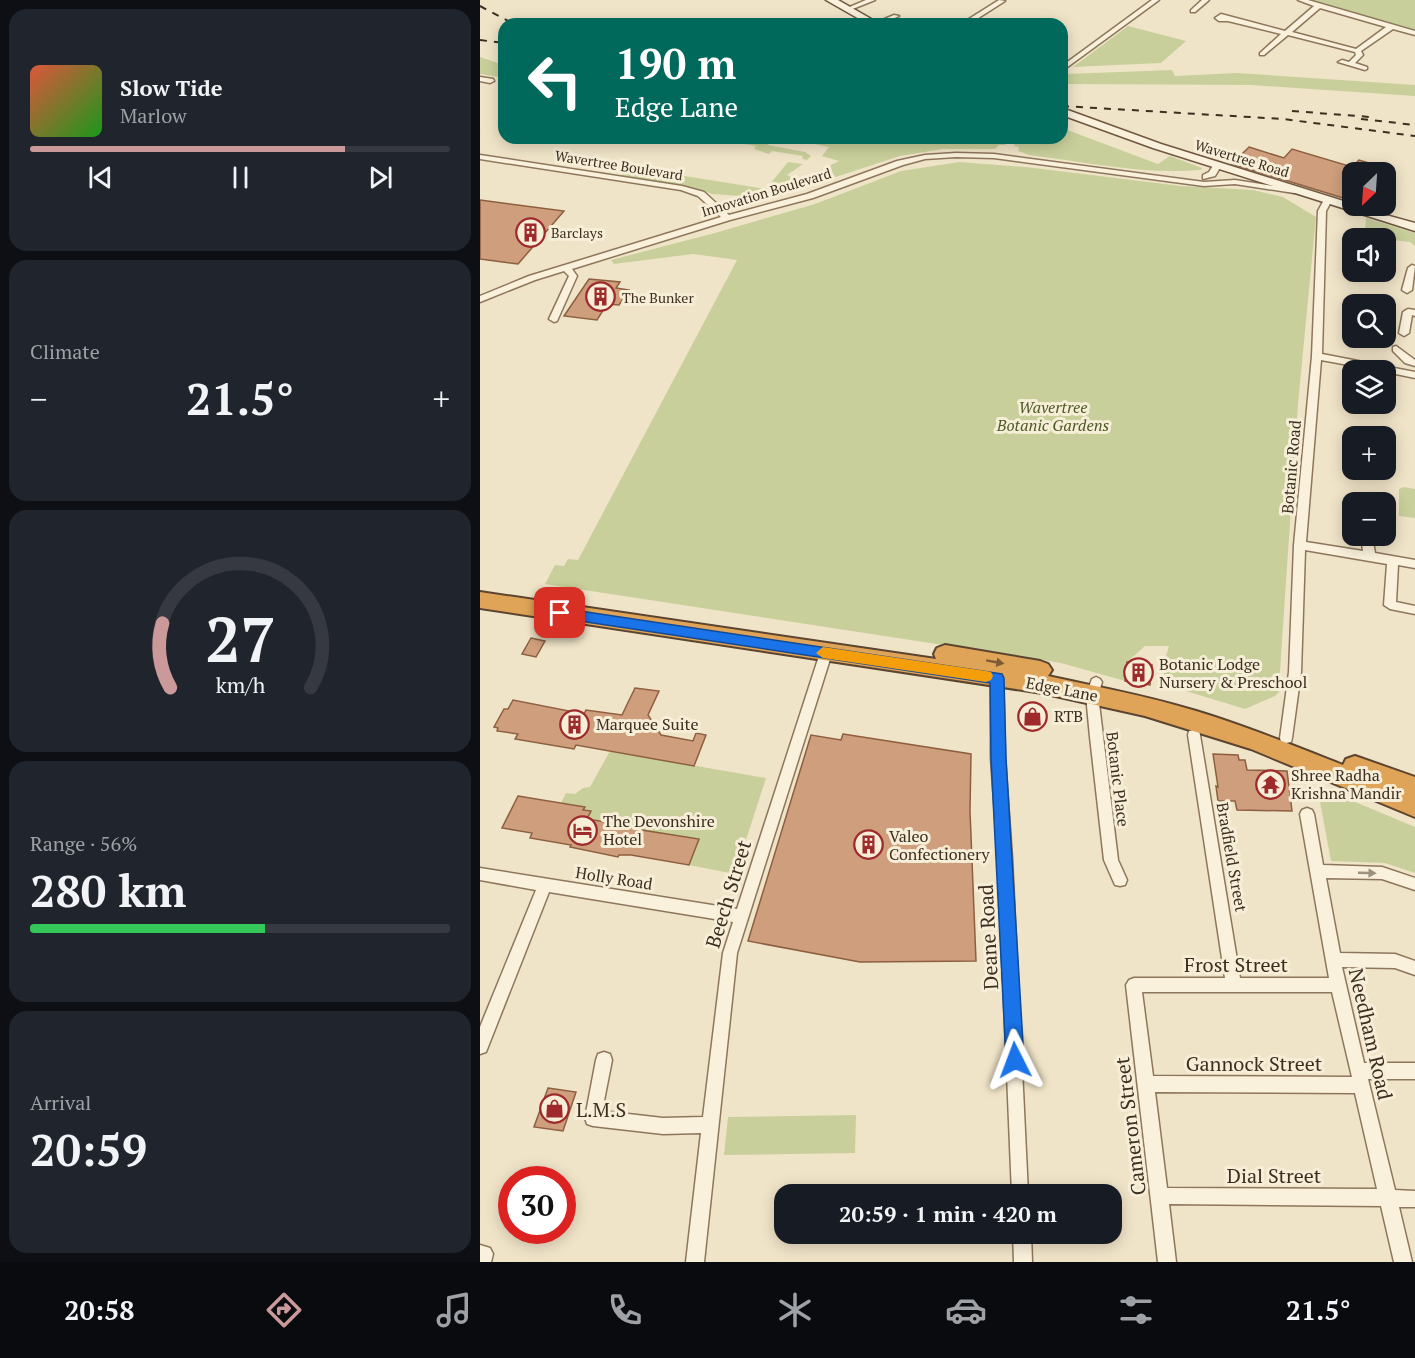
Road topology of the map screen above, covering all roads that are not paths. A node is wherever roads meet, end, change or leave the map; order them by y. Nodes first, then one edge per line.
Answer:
1 (831, 0) edge
2 (872, 0) edge
3 (1156, 0) edge
4 (1206, 0) edge
5 (1301, 0) edge
6 (1002, 1) edge
7 (1318, 6) junction
8 (848, 9) junction
9 (1193, 11) dead end
10 (896, 16) dead end
11 (864, 18) edge
12 (891, 18) edge
13 (974, 18) edge
14 (1230, 20) dead end
15 (1392, 26) junction
16 (1286, 33) junction
17 (1415, 33) edge
18 (1357, 51) junction
19 (1262, 54) dead end
20 (1342, 62) dead end
21 (1350, 64) junction
22 (1068, 65) edge
23 (1365, 68) dead end
24 (480, 79) edge
25 (490, 81) dead end
26 (1068, 113) edge
27 (480, 157) edge
28 (1217, 166) junction
29 (1206, 177) junction
30 (1238, 178) junction
31 (1174, 180) junction
32 (1328, 200) junction
33 (713, 205) junction
34 (755, 211) junction
35 (727, 218) junction
36 (1415, 227) edge
37 (1413, 266) edge
38 (566, 267) junction
39 (1407, 290) dead end
40 (500, 291) junction
41 (509, 297) dead end
42 (480, 299) edge
43 (1411, 310) edge
44 (554, 319) dead end
45 (1404, 333) dead end
46 (1396, 349) dead end
47 (1317, 356) junction
48 (1342, 362) edge
49 (1415, 363) edge
50 (1396, 372) edge
51 (1415, 375) edge
52 (1300, 545) junction
53 (1368, 546) edge
54 (1370, 558) junction
55 (1394, 562) junction
56 (1415, 564) edge
57 (480, 587) edge
58 (480, 600) edge
59 (1415, 610) edge
60 (826, 653) junction
61 (997, 678) junction
62 (1094, 688) junction
63 (1194, 735) dead end
64 (1286, 738) junction
65 (1415, 788) edge
66 (1415, 806) edge
67 (1307, 814) dead end
68 (1317, 871) junction
69 (480, 874) edge
70 (1120, 879) dead end
71 (1415, 884) edge
72 (545, 885) junction
73 (742, 917) junction
74 (1333, 960) junction
75 (1415, 968) edge
76 (1134, 985) joint
77 (1234, 985) junction
78 (1338, 985) junction
79 (480, 1046) edge
80 (604, 1060) dead end
81 (1415, 1071) edge
82 (1359, 1078) junction
83 (1147, 1084) junction
84 (711, 1125) junction
85 (1020, 1184) edge
86 (1160, 1196) junction
87 (1388, 1198) junction
88 (1415, 1199) edge
89 (1022, 1244) edge
90 (480, 1254) edge
91 (482, 1262) edge
92 (695, 1262) edge
93 (1023, 1262) edge
94 (1167, 1262) edge
95 (1403, 1262) edge

1 - 8 main road
2 - 8 street
3 - 22 street
4 - 9 street
5 - 7 street
6 - 13 street
7 - 15 street
7 - 16 street
8 - 11 main road
10 - 12 street
14 - 16 street
15 - 17 street
15 - 18 street
16 - 18 street
16 - 19 street
18 - 21 street
20 - 21 street
21 - 23 street
24 - 25 street
26 - 28 main road, Wavertree Road
27 - 33 street, Wavertree Boulevard
28 - 29 street
28 - 30 main road, Wavertree Road
29 - 30 street, Innovation Boulevard
29 - 31 street, Innovation Boulevard
30 - 31 street, Innovation Boulevard
30 - 32 main road, Wavertree Road
31 - 34 street, Innovation Boulevard
32 - 36 main road, Wavertree Road
32 - 47 street, Botanic Road
33 - 34 street, Wavertree Boulevard
33 - 35 street, Wavertree Boulevard
34 - 35 street, Innovation Boulevard
35 - 38 street, Innovation Boulevard
37 - 39 street
38 - 40 street, Innovation Boulevard
38 - 44 street
40 - 41 street
40 - 42 street, Innovation Boulevard
43 - 45 street
46 - 49 street
47 - 48 street
47 - 52 street, Botanic Road
50 - 51 street
52 - 54 street
52 - 64 street, Botanic Road
53 - 54 street
54 - 55 street
55 - 56 street
55 - 59 street
57 -> 62 highway, Edge Lane
58 - 60 highway, Edge Lane
60 - 61 highway, Edge Lane
60 - 73 street, Beech Street
61 - 62 highway, Edge Lane
61 - 85 street, Deane Road
62 - 64 highway, Edge Lane
62 - 66 highway, Edge Lane
62 - 70 street, Botanic Place
63 - 77 street, Bradfield Street
64 - 65 highway, Edge Lane
67 - 68 street, Needham Road
68 -> 71 street
68 - 74 street, Needham Road
69 - 72 street, Holly Road
72 - 73 street, Holly Road
72 - 79 street
73 - 84 street, Beech Street
74 - 75 street
74 - 78 street, Needham Road
76 - 77 street, Frost Street
76 - 83 street, Cameron Street
77 - 78 street, Frost Street
78 - 82 street, Needham Road
80 - 84 street
81 - 82 street, Gannock Street
82 - 83 street, Gannock Street
82 - 87 street, Needham Road
83 - 86 street, Cameron Street
84 - 92 street, Beech Street
86 - 87 street, Dial Street
86 - 94 street, Cameron Street
87 - 88 street, Dial Street
87 - 95 street, Needham Road
89 - 93 street
90 - 91 street

